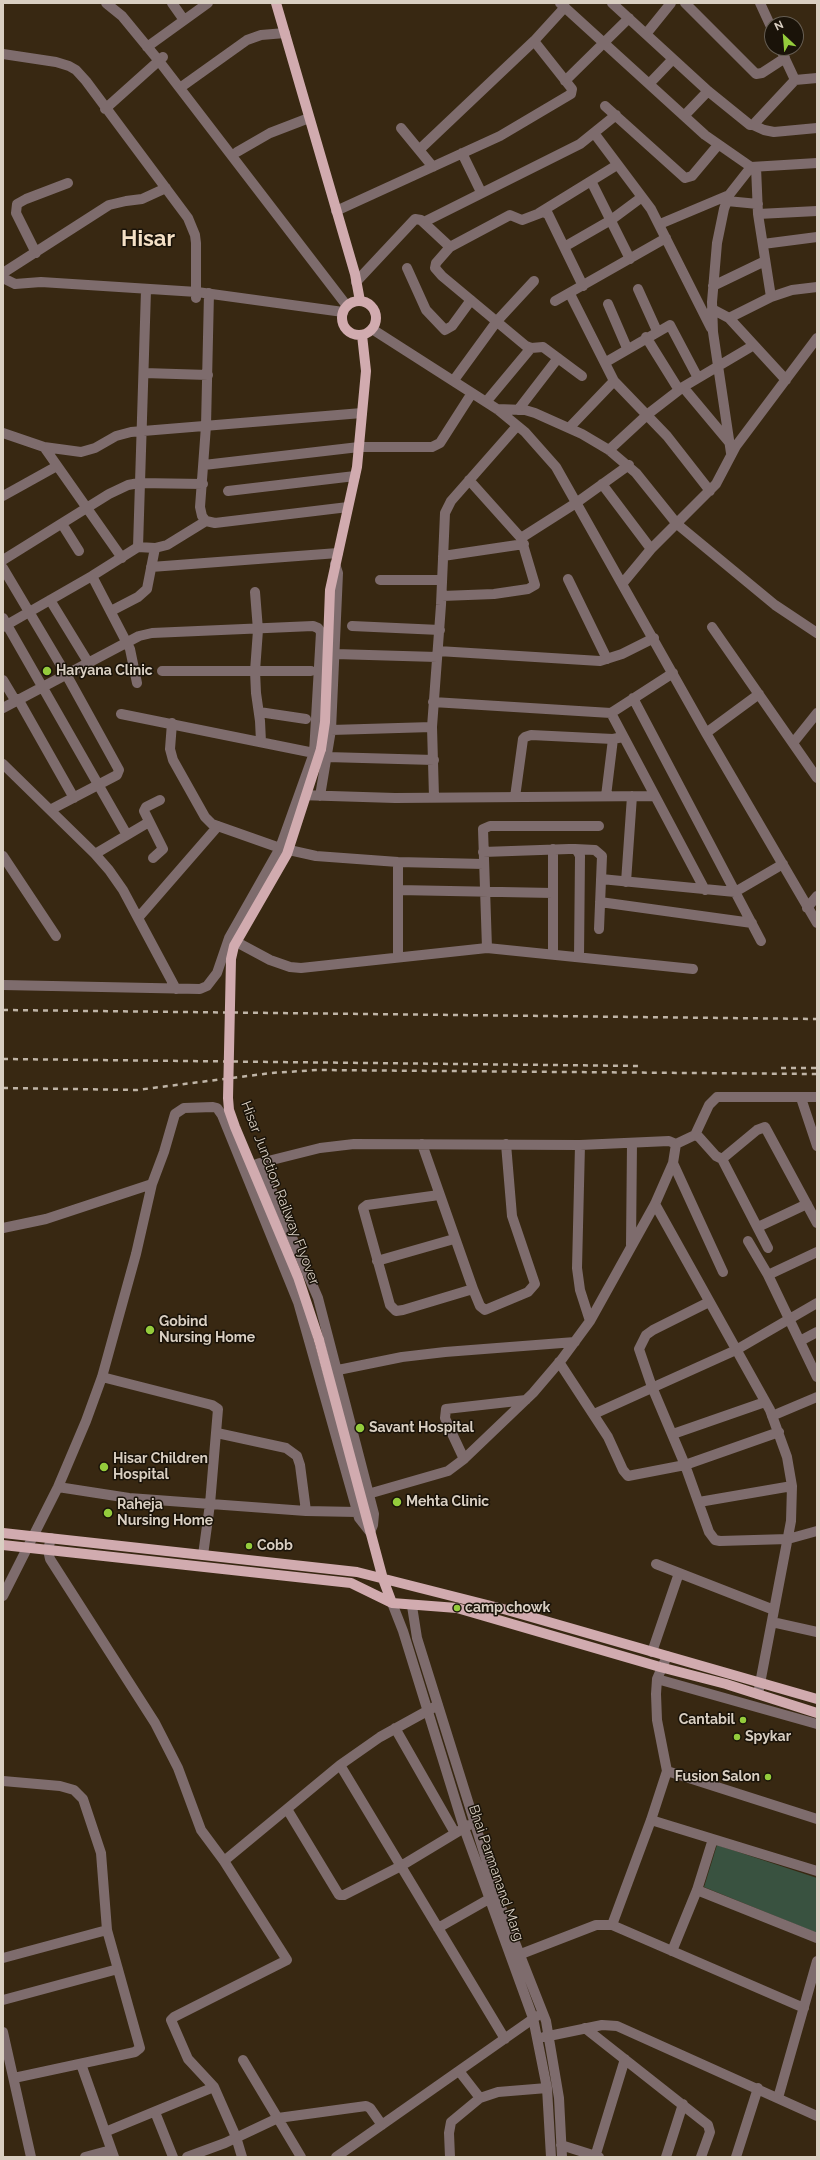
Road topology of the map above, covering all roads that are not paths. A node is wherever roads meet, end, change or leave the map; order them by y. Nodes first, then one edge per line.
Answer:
1 (106, 3) edge
2 (116, 3) edge
3 (172, 3) edge
4 (208, 3) edge
5 (276, 3) edge
6 (612, 3) edge
7 (670, 3) edge
8 (685, 3) edge
9 (760, 3) edge
10 (562, 5) edge
11 (766, 16) edge
12 (628, 18) junction
13 (184, 20) junction
14 (285, 33) junction
15 (646, 34) junction
16 (534, 41) junction
17 (604, 42) junction
18 (149, 46) junction
19 (3, 54) edge
20 (785, 58) joint
21 (161, 59) junction
22 (673, 59) junction
23 (817, 78) edge
24 (795, 80) junction
25 (565, 81) junction
26 (648, 84) junction
27 (184, 85) junction
28 (708, 91) junction
29 (605, 106) dead end
30 (105, 109) junction
31 (616, 116) junction
32 (684, 116) junction
33 (309, 118) junction
34 (753, 125) junction
35 (401, 128) dead end
36 (817, 128) edge
37 (594, 133) junction
38 (718, 145) junction
39 (419, 150) junction
40 (237, 152) junction
41 (462, 153) junction
42 (817, 163) edge
43 (617, 165) junction
44 (433, 167) junction
45 (753, 167) junction
46 (591, 181) junction
47 (68, 183) dead end
48 (166, 188) junction
49 (481, 192) junction
50 (642, 197) junction
51 (728, 198) junction
52 (758, 209) junction
53 (336, 211) junction
54 (817, 211) edge
55 (539, 213) junction
56 (611, 220) junction
57 (424, 222) junction
58 (660, 224) junction
59 (817, 237) edge
60 (666, 238) junction
61 (763, 244) junction
62 (450, 247) junction
63 (564, 247) junction
64 (36, 253) junction
65 (630, 259) junction
66 (766, 261) junction
67 (407, 268) dead end
68 (3, 273) edge
69 (3, 278) edge
70 (534, 281) dead end
71 (356, 282) junction
72 (20, 284) junction
73 (3, 286) edge
74 (584, 286) junction
75 (713, 286) junction
76 (817, 287) edge
77 (638, 289) dead end
78 (146, 292) junction
79 (570, 294) junction
80 (197, 295) junction
81 (209, 296) junction
82 (771, 297) junction
83 (471, 300) junction
84 (555, 301) dead end
85 (608, 304) dead end
86 (349, 308) junction
87 (712, 309) junction
88 (729, 318) junction
89 (497, 321) junction
90 (372, 330) junction
91 (657, 331) junction
92 (713, 332) junction
93 (362, 335) junction
94 (646, 337) junction
95 (817, 338) edge
96 (754, 345) junction
97 (531, 348) junction
98 (627, 348) junction
99 (558, 358) junction
100 (606, 362) junction
101 (718, 367) junction
102 (144, 373) junction
103 (208, 375) junction
104 (582, 376) dead end
105 (698, 378) junction
106 (454, 380) junction
107 (786, 380) junction
108 (614, 381) junction
109 (681, 389) junction
110 (472, 393) junction
111 (486, 402) junction
112 (497, 410) junction
113 (518, 410) junction
114 (362, 413) junction
115 (648, 414) junction
116 (206, 426) junction
117 (516, 426) junction
118 (570, 428) junction
119 (141, 431) junction
120 (3, 433) edge
121 (729, 442) junction
122 (44, 447) junction
123 (359, 447) junction
124 (609, 450) junction
125 (731, 453) junction
126 (204, 465) junction
127 (629, 465) junction
128 (57, 466) junction
129 (355, 476) junction
130 (469, 480) junction
131 (140, 483) junction
132 (203, 484) junction
133 (602, 484) junction
134 (228, 491) dead end
135 (710, 491) junction
136 (3, 496) edge
137 (576, 503) junction
138 (348, 507) junction
139 (87, 508) junction
140 (206, 521) junction
141 (62, 524) junction
142 (677, 524) junction
143 (523, 541) junction
144 (138, 547) junction
145 (155, 548) junction
146 (651, 550) junction
147 (79, 551) dead end
148 (338, 553) junction
149 (443, 556) junction
150 (122, 558) junction
151 (3, 560) edge
152 (335, 564) junction
153 (151, 567) junction
154 (3, 568) edge
155 (92, 576) junction
156 (568, 579) dead end
157 (380, 580) dead end
158 (442, 580) junction
159 (622, 584) junction
160 (255, 592) dead end
161 (442, 596) junction
162 (50, 600) junction
163 (111, 611) junction
164 (29, 612) junction
165 (4, 624) edge
166 (352, 626) dead end
167 (712, 627) dead end
168 (258, 630) junction
169 (440, 630) junction
170 (817, 633) edge
171 (654, 638) junction
172 (127, 641) junction
173 (335, 654) junction
174 (438, 654) junction
175 (608, 659) junction
176 (88, 662) junction
177 (162, 671) dead end
178 (255, 671) junction
179 (311, 671) dead end
180 (673, 673) junction
181 (66, 674) junction
182 (3, 680) edge
183 (137, 684) dead end
184 (43, 686) junction
185 (759, 694) junction
186 (633, 698) junction
187 (16, 700) junction
188 (433, 702) junction
189 (3, 708) edge
190 (259, 712) junction
191 (611, 713) junction
192 (121, 714) dead end
193 (817, 714) edge
194 (306, 719) dead end
195 (172, 723) junction
196 (432, 727) junction
197 (332, 730) junction
198 (706, 732) junction
199 (623, 737) junction
200 (613, 739) junction
201 (261, 742) junction
202 (793, 743) junction
203 (321, 753) junction
204 (434, 760) junction
205 (3, 764) edge
206 (817, 778) edge
207 (99, 785) junction
208 (299, 795) junction
209 (320, 796) junction
210 (606, 796) junction
211 (632, 796) junction
212 (654, 796) junction
213 (434, 797) junction
214 (514, 797) junction
215 (74, 798) junction
216 (160, 800) dead end
217 (50, 810) junction
218 (149, 822) junction
219 (218, 826) junction
220 (600, 826) dead end
221 (127, 835) junction
222 (280, 848) junction
223 (575, 849) junction
224 (553, 850) junction
225 (483, 852) junction
226 (96, 854) junction
227 (3, 856) edge
228 (153, 858) dead end
229 (398, 862) junction
230 (484, 864) junction
231 (783, 864) junction
232 (601, 879) junction
233 (626, 882) junction
234 (398, 890) junction
235 (705, 890) junction
236 (485, 892) junction
237 (735, 892) junction
238 (553, 893) junction
239 (817, 896) edge
240 (600, 902) junction
241 (807, 908) junction
242 (138, 918) junction
243 (752, 923) junction
244 (817, 923) edge
245 (599, 929) dead end
246 (56, 936) dead end
247 (229, 938) junction
248 (761, 941) dead end
249 (487, 948) junction
250 (553, 954) junction
251 (398, 957) junction
252 (579, 957) junction
253 (693, 969) dead end
254 (3, 984) edge
255 (176, 989) junction
256 (817, 1097) edge
257 (801, 1098) junction
258 (695, 1135) junction
259 (632, 1143) junction
260 (422, 1144) junction
261 (506, 1144) junction
262 (676, 1144) junction
263 (580, 1145) junction
264 (817, 1146) edge
265 (722, 1159) junction
266 (260, 1163) junction
267 (673, 1163) junction
268 (245, 1168) junction
269 (152, 1184) junction
270 (439, 1195) junction
271 (656, 1204) junction
272 (807, 1204) junction
273 (817, 1224) edge
274 (3, 1228) edge
275 (758, 1228) junction
276 (454, 1239) junction
277 (748, 1241) dead end
278 (631, 1245) junction
279 (768, 1248) dead end
280 (817, 1252) edge
281 (377, 1261) junction
282 (723, 1272) dead end
283 (768, 1275) junction
284 (473, 1289) junction
285 (709, 1302) junction
286 (817, 1303) edge
287 (789, 1319) junction
288 (590, 1321) junction
289 (817, 1332) edge
290 (800, 1341) junction
291 (574, 1342) junction
292 (736, 1350) junction
293 (559, 1362) junction
294 (338, 1370) junction
295 (102, 1377) junction
296 (817, 1377) edge
297 (652, 1387) junction
298 (817, 1397) edge
299 (526, 1400) junction
300 (765, 1402) junction
301 (594, 1414) junction
302 (772, 1416) junction
303 (779, 1432) junction
304 (217, 1433) junction
305 (673, 1434) junction
306 (464, 1459) junction
307 (686, 1465) junction
308 (792, 1486) junction
309 (58, 1487) junction
310 (368, 1494) junction
311 (699, 1502) junction
312 (210, 1504) junction
313 (306, 1511) junction
314 (357, 1512) junction
315 (817, 1531) edge
316 (370, 1532) junction
317 (3, 1533) edge
318 (32, 1536) junction
319 (50, 1538) junction
320 (788, 1539) junction
321 (3, 1545) edge
322 (27, 1548) junction
323 (48, 1550) junction
324 (203, 1556) junction
325 (656, 1564) dead end
326 (679, 1573) junction
327 (383, 1578) junction
328 (3, 1596) edge
329 (392, 1603) junction
330 (412, 1606) junction
331 (774, 1610) junction
332 (772, 1622) junction
333 (817, 1632) edge
334 (652, 1652) junction
335 (667, 1656) junction
336 (660, 1667) junction
337 (657, 1679) junction
338 (760, 1683) junction
339 (758, 1694) junction
340 (817, 1699) edge
341 (438, 1705) junction
342 (427, 1710) junction
343 (817, 1713) edge
344 (817, 1724) edge
345 (395, 1728) junction
346 (340, 1765) junction
347 (666, 1771) junction
348 (3, 1780) edge
349 (287, 1808) junction
350 (817, 1819) edge
351 (651, 1820) junction
352 (474, 1822) junction
353 (460, 1831) junction
354 (713, 1839) junction
355 (224, 1861) junction
356 (401, 1866) junction
357 (817, 1871) edge
358 (697, 1890) junction
359 (489, 1899) junction
360 (612, 1925) junction
361 (438, 1928) junction
362 (107, 1930) junction
363 (817, 1938) edge
364 (672, 1951) junction
365 (521, 1954) junction
366 (3, 1958) edge
367 (817, 1962) edge
368 (118, 1969) junction
369 (3, 2000) edge
370 (804, 2008) junction
371 (543, 2012) junction
372 (533, 2018) junction
373 (586, 2028) junction
374 (3, 2032) edge
375 (550, 2035) junction
376 (538, 2038) junction
377 (505, 2039) junction
378 (6, 2054) edge
379 (625, 2059) junction
380 (243, 2060) dead end
381 (81, 2064) junction
382 (459, 2071) junction
383 (14, 2078) junction
384 (214, 2088) junction
385 (547, 2088) junction
386 (758, 2088) junction
387 (480, 2098) junction
388 (778, 2098) junction
389 (683, 2104) junction
390 (156, 2112) junction
391 (817, 2116) edge
392 (278, 2118) junction
393 (382, 2125) junction
394 (105, 2132) junction
395 (236, 2137) junction
396 (561, 2145) junction
397 (113, 2153) edge
398 (31, 2157) edge
399 (85, 2157) edge
400 (173, 2157) edge
401 (187, 2157) edge
402 (242, 2157) edge
403 (300, 2157) edge
404 (336, 2157) edge
405 (450, 2157) edge
406 (551, 2157) edge
407 (562, 2157) edge
408 (596, 2157) edge
409 (666, 2157) edge
410 (701, 2157) edge
411 (736, 2157) edge

1 - 18 street
2 - 18 street
3 - 13 street
4 - 13 street
5 - 14 main road
6 - 12 street
7 - 15 street
8 - 20 street
9 - 11 street
10 - 16 street
10 - 17 street
12 - 15 street
12 - 17 street
13 - 18 street
14 - 27 street
14 - 33 main road
15 - 22 street
16 - 25 street
16 - 39 street
17 - 25 street
17 - 26 street
18 - 21 street
19 - 30 street
20 - 24 street
21 - 27 street
21 - 30 street
21 - 86 street
22 - 26 street
22 - 28 street
23 - 24 street
24 - 34 street
25 - 41 street
26 - 32 street
27 - 40 street
28 - 32 street
28 - 34 street
29 - 31 street
30 - 48 street
31 - 37 street
31 - 38 street
32 - 38 street
33 - 40 street
33 - 53 main road
34 - 36 street
35 - 39 street
37 - 43 street
37 - 49 street
38 - 45 street
39 - 44 street
40 - 86 street
41 - 44 street
41 - 49 street
42 - 45 street
43 - 46 street
43 - 50 street
44 - 53 street
45 - 51 street
45 - 52 street
46 - 55 street
46 - 56 street
47 - 64 street
48 - 64 street
48 - 80 street
49 - 57 street
50 - 56 street
50 - 58 street
51 - 52 street
51 - 58 street
51 - 75 street
52 - 54 street
52 - 61 street
53 - 71 main road
55 - 62 street
55 - 63 street
56 - 63 street
56 - 65 street
57 - 62 street
57 - 71 street
58 - 60 street
59 - 61 street
60 - 65 street
60 - 92 street
61 - 66 street
62 - 83 street
63 - 74 street
64 - 68 street
65 - 74 street
66 - 75 street
66 - 82 street
67 - 83 street
69 - 72 street
70 - 89 street
71 - 86 main road
72 - 73 street
72 - 78 street
74 - 79 street
75 - 87 street
76 - 82 street
77 - 91 street
78 - 80 street
78 - 102 street
79 - 84 street
79 - 100 street
80 - 81 street
81 - 86 street
81 - 103 street
82 - 88 street
83 - 89 street
85 - 98 street
86 - 90 main road
86 - 93 main road
87 - 88 street
87 - 92 street
88 - 96 street
89 - 97 street
89 - 106 street
90 - 93 main road
90 - 106 street
91 - 94 street
91 - 105 street
92 - 101 street
93 - 114 main road, Hisar Junction Railway Flyover
94 - 98 street
94 - 109 street
95 - 107 street
96 - 101 street
96 - 107 street
97 - 99 street
97 - 111 street
98 - 100 street
99 - 104 street
99 - 113 street
100 - 108 street
101 - 105 street
101 - 121 street
102 - 103 street
102 - 119 street
103 - 116 street
105 - 109 street
106 - 110 street
107 - 125 street
108 - 115 street
108 - 118 street
109 - 115 street
109 - 121 street
110 - 111 street
110 - 123 street
111 - 112 street
112 - 113 street
112 - 117 street
113 - 118 street
114 - 116 street
114 - 123 main road, Hisar Junction Railway Flyover
115 - 124 street
115 - 135 street
116 - 119 street
116 - 126 street
117 - 130 street
117 - 137 street
118 - 124 street
119 - 122 street
119 - 131 street
120 - 122 street
121 - 125 street
122 - 128 street
123 - 126 street
123 - 129 main road, Hisar Junction Railway Flyover
124 - 127 street
125 - 135 street
126 - 132 street
127 - 133 street
127 - 142 street
128 - 136 street
128 - 139 street
129 - 134 street
129 - 138 main road, Hisar Junction Railway Flyover
130 - 143 street
130 - 149 street
131 - 132 street
131 - 139 street
131 - 144 street
132 - 140 street
133 - 137 street
133 - 146 street
135 - 142 street
137 - 143 street
137 - 159 street
138 - 140 street
138 - 148 main road, Hisar Junction Railway Flyover
139 - 141 street
139 - 150 street
140 - 145 street
141 - 147 street
141 - 151 street
142 - 146 street
142 - 170 street
143 - 149 street
143 - 161 street
144 - 145 street
144 - 150 street
145 - 153 street
146 - 159 street
148 - 152 main road, Hisar Junction Railway Flyover
148 - 153 street
149 - 158 street
150 - 155 street
152 - 173 street
152 - 203 main road, Hisar Junction Railway Flyover
153 - 163 street
154 - 164 street
155 - 162 street
155 - 163 street
156 - 175 street
157 - 158 street
158 - 161 street
159 - 171 street
160 - 168 street
161 - 169 street
162 - 164 street
162 - 176 street
163 - 172 street
164 - 165 street
164 - 181 street
165 - 184 street
166 - 169 street
167 - 185 street
168 - 172 street
168 - 178 street
168 - 203 street
169 - 174 street
171 - 175 street
171 - 180 street
172 - 176 street
172 - 183 street
173 - 174 street
173 - 197 street
174 - 175 street
174 - 188 street
176 - 181 street
177 - 178 street
178 - 179 street
178 - 190 street
180 - 186 street
180 - 198 street
181 - 184 street
181 - 207 street
182 - 187 street
184 - 187 street
184 - 207 street
185 - 198 street
185 - 202 street
186 - 191 street
186 - 237 street
187 - 189 street
187 - 215 street
188 - 191 street
188 - 196 street
190 - 194 street
190 - 201 street
191 - 199 street
192 - 195 street
193 - 202 street
195 - 201 street
195 - 219 street
196 - 197 street
196 - 204 street
197 - 203 street
198 - 231 street
199 - 200 street
199 - 212 street
200 - 210 street
200 - 214 street
201 - 203 street
202 - 206 street
203 - 204 street
203 - 208 street
203 - 209 street
203 - 316 main road, Hisar Junction Railway Flyover, bridge
204 - 213 street
205 - 217 street
207 - 215 street
207 - 221 street
208 - 209 street
208 - 222 street
209 - 213 street
210 - 211 street
210 - 214 street
211 - 212 street
211 - 233 street
212 - 235 street
213 - 214 street
215 - 217 street
216 - 218 street
217 - 226 street
218 - 221 street
218 - 228 street
219 - 222 street
219 - 242 street
220 - 225 street
221 - 226 street
222 - 229 street
222 - 247 street
223 - 224 street
223 - 232 street
223 - 252 street
224 - 225 street
224 - 238 street
225 - 230 street
226 - 242 street
227 - 246 street
229 - 230 street
229 - 234 street
230 - 236 street
231 - 237 street
231 - 241 street
232 - 233 street
232 - 240 street
233 - 235 street
234 - 236 street
234 - 251 street
235 - 237 street
236 - 238 street
236 - 249 street
237 - 243 street
238 - 250 street
239 - 241 street
240 - 243 street
240 - 245 street
241 - 244 street
242 - 255 street
243 - 248 street
247 - 251 street
247 - 255 street
249 - 250 street
249 - 251 street
250 - 252 street
252 - 253 street
254 - 255 street
256 - 257 street
257 - 258 street
257 - 264 street
258 - 262 street
258 - 265 street
259 - 262 street
259 - 263 street
259 - 278 street
260 - 261 street
260 - 266 street
260 - 270 street
261 - 263 street
261 - 284 street
262 - 267 street
263 - 288 street
265 - 272 street
265 - 275 street
266 - 268 street
266 - 294 street
267 - 271 street
267 - 282 street
268 - 269 street
268 - 314 street
269 - 274 street
269 - 295 street
270 - 276 street
270 - 281 street
271 - 278 street
271 - 285 street
272 - 273 street
272 - 275 street
275 - 279 street
276 - 281 street
276 - 284 street
277 - 283 street
278 - 288 street
280 - 283 street
281 - 284 street
283 - 287 street
285 - 292 street
285 - 297 street
286 - 287 street
287 - 290 street
287 - 292 street
288 - 291 street
289 - 290 street
290 - 296 street
291 - 293 street
291 - 294 street
292 - 297 street
292 - 300 street
293 - 299 street
293 - 301 street
294 - 310 street
295 - 304 street
295 - 309 street
297 - 301 street
297 - 305 street
298 - 302 street
299 - 306 street
299 - 306 street
300 - 302 street
300 - 305 street
301 - 307 street
302 - 303 street
303 - 307 street
303 - 308 street
304 - 312 street
304 - 313 street
305 - 307 street
306 - 310 street
307 - 311 street
308 - 311 street
308 - 320 street
309 - 312 street
309 - 318 street
310 - 316 street
311 - 320 street
312 - 313 street
312 - 324 street
313 - 314 street
314 - 316 street
315 - 320 street
316 - 327 main road, Hisar Junction Railway Flyover
317 - 318 main road
318 - 319 main road
318 - 322 street
319 - 323 street
319 - 324 main road
320 - 331 street
321 - 322 main road
322 - 323 main road
322 - 328 street
323 - 329 main road
323 - 355 street
324 - 327 main road
325 - 326 street
326 - 331 street
326 - 334 street
327 - 329 main road, Hisar Junction Railway Flyover
327 - 334 main road
329 - 330 main road
329 - 342 street, Bhai Parmanand Marg
330 - 336 main road
330 - 341 street, Bhai Parmanand Marg
331 - 332 street
332 - 333 street
332 - 338 street
334 - 335 main road
335 - 336 street
335 - 338 main road
336 - 337 street
336 - 339 main road
337 - 344 street
337 - 347 street
338 - 339 street
338 - 340 main road
339 - 343 main road
341 - 342 street
341 - 352 street, Bhai Parmanand Marg
342 - 345 street
342 - 353 street, Bhai Parmanand Marg
345 - 346 street
345 - 353 street
346 - 349 street
346 - 356 street
347 - 350 street
347 - 351 street
348 - 362 street
349 - 355 street
349 - 356 street
351 - 354 street
351 - 360 street
352 - 353 street
352 - 365 street, Bhai Parmanand Marg
353 - 356 street
353 - 359 street, Bhai Parmanand Marg
354 - 357 street
354 - 358 street
355 - 384 street
356 - 361 street
358 - 363 street
358 - 364 street
359 - 361 street
359 - 372 street, Bhai Parmanand Marg
360 - 364 street
360 - 365 street
361 - 377 street
362 - 366 street
362 - 368 street
364 - 370 street
365 - 371 street, Bhai Parmanand Marg
367 - 370 street
368 - 369 street
368 - 381 street
370 - 388 street
371 - 372 street
371 - 375 street, Bhai Parmanand Marg
372 - 376 street, Bhai Parmanand Marg
372 - 377 street
373 - 375 street
373 - 379 street
373 - 386 street
374 - 378 street
375 - 376 street
375 - 396 street, Bhai Parmanand Marg
376 - 385 street, Bhai Parmanand Marg
377 - 382 street
378 - 383 street
379 - 389 street
379 - 408 street
380 - 392 street
381 - 383 street
381 - 394 street
382 - 387 street
382 - 393 street
383 - 398 street
384 - 390 street
384 - 395 street
385 - 387 street
385 - 406 street, Bhai Parmanand Marg
386 - 388 street
386 - 411 street
387 - 405 street
388 - 391 street
389 - 409 street
389 - 410 street
390 - 394 street
390 - 400 street
392 - 393 street
392 - 395 street
392 - 403 street
393 - 404 street
394 - 397 street
395 - 401 street
395 - 402 street
396 - 407 street, Bhai Parmanand Marg
396 - 408 street
397 - 399 street

